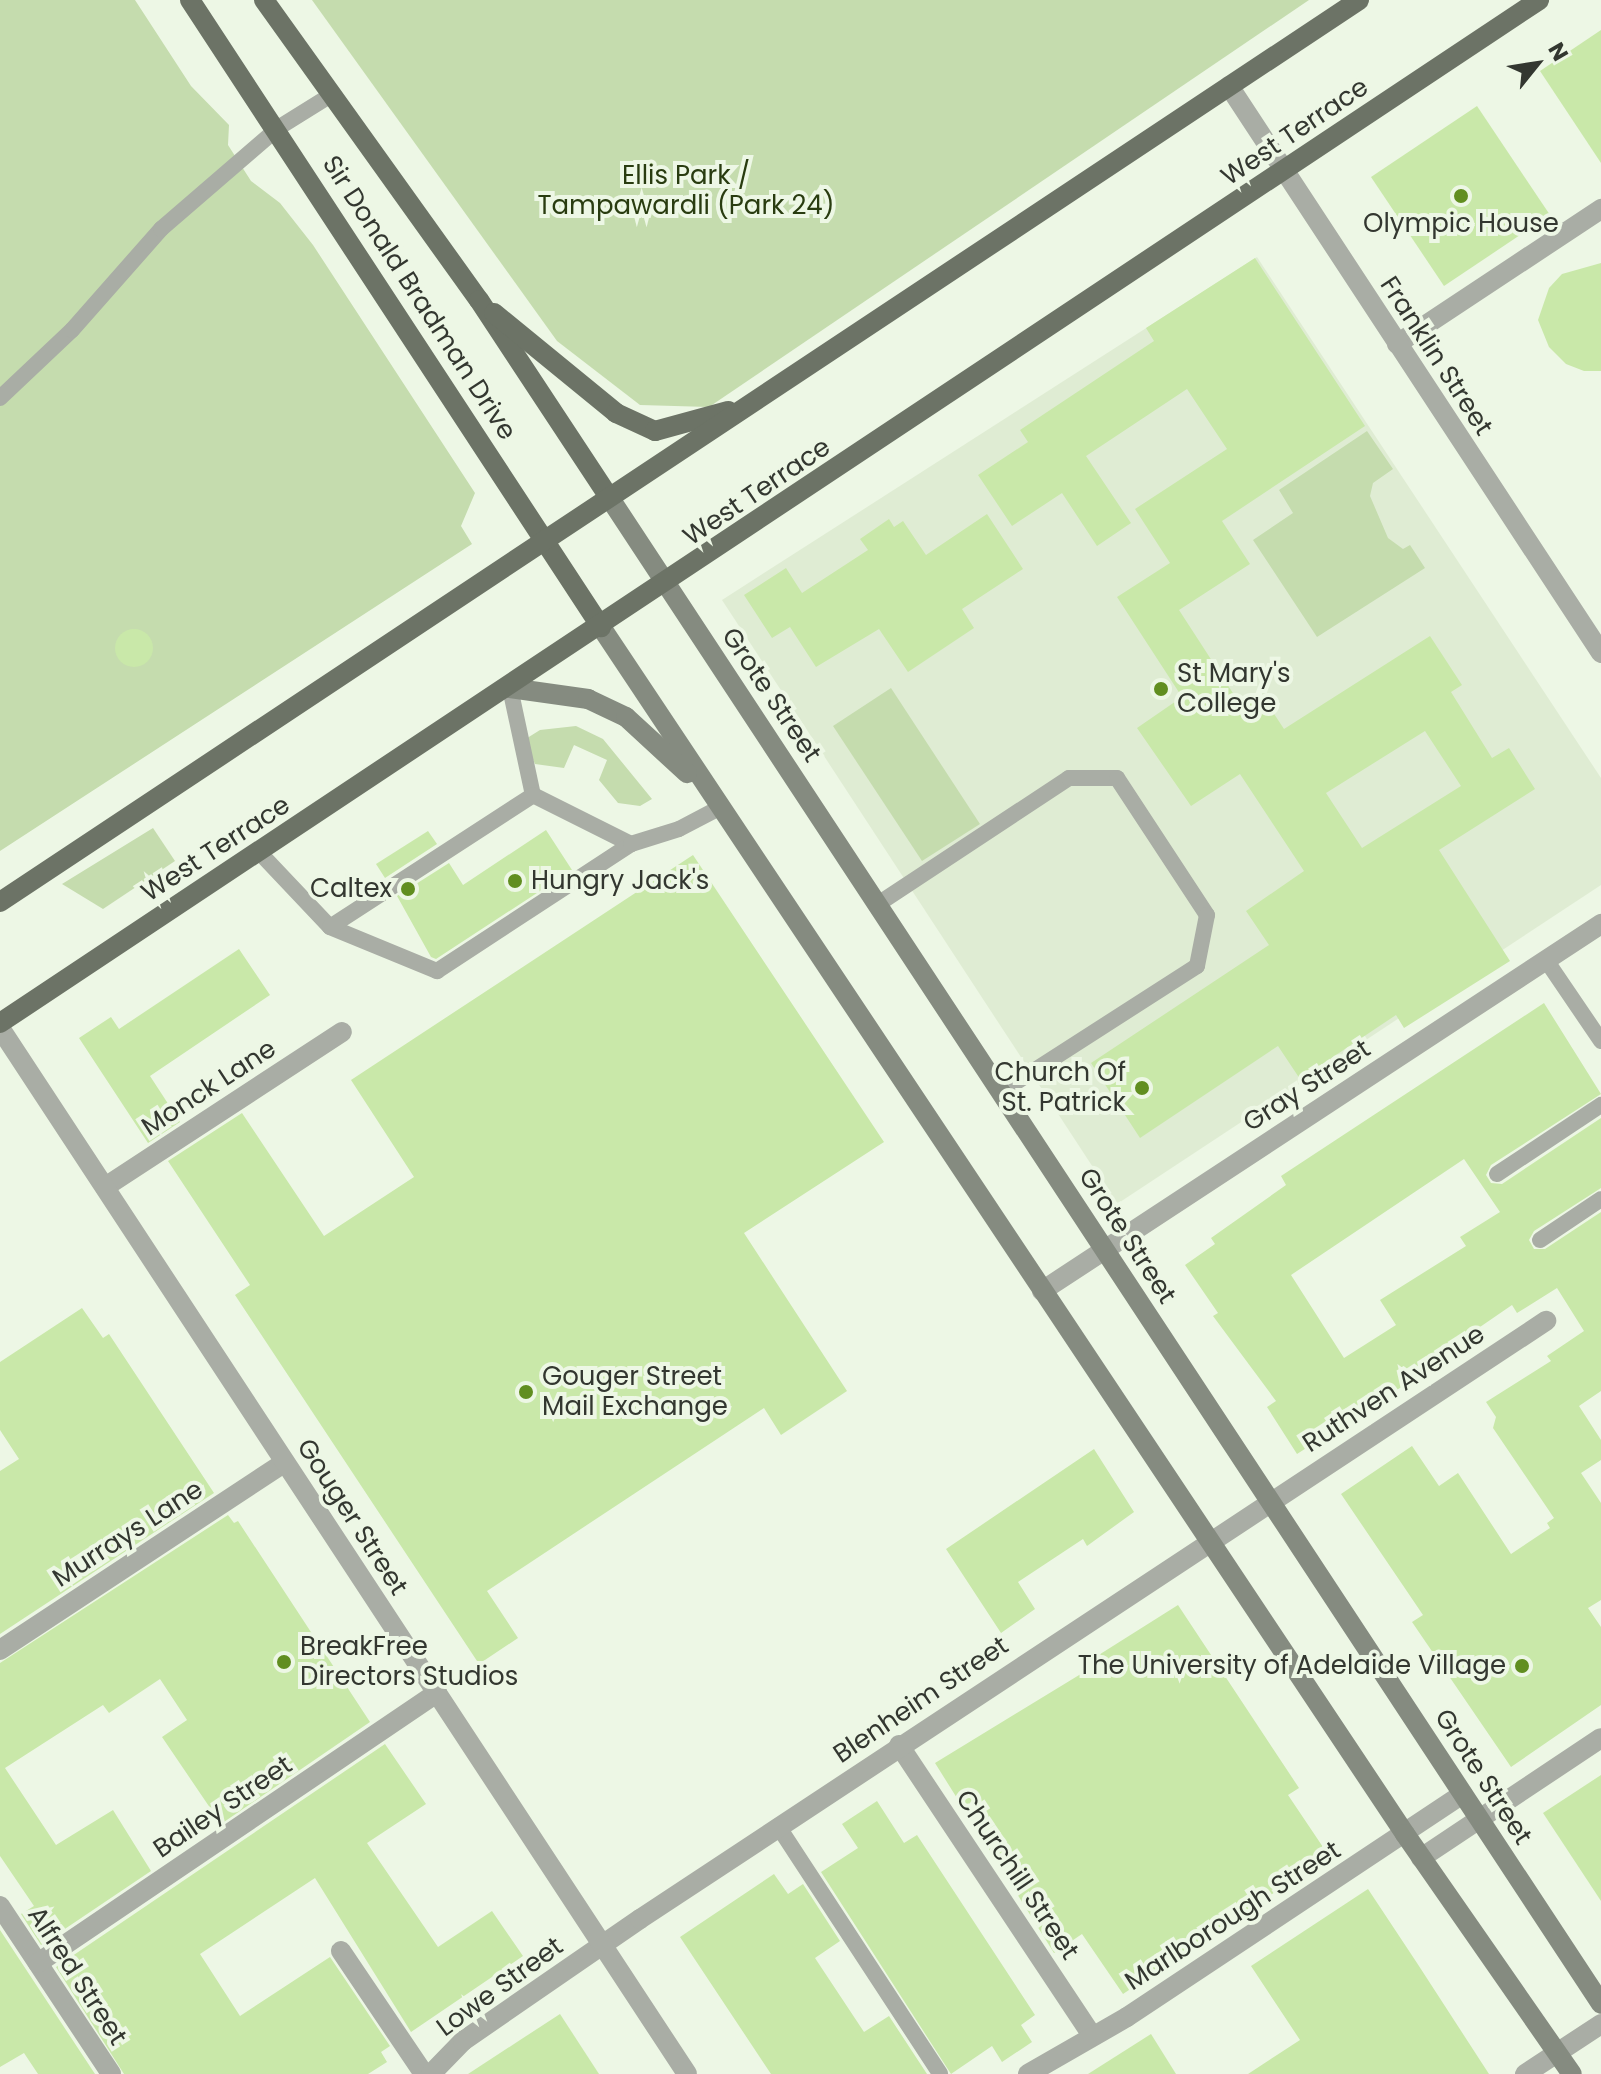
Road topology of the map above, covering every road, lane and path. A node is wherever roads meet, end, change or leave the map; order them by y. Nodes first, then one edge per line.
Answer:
1 (190, 0) edge
2 (264, 0) edge
3 (1359, 0) edge
4 (1539, 0) edge
5 (1229, 86) junction
6 (331, 95) junction
7 (278, 128) junction
8 (1284, 171) junction
9 (1601, 209) edge
10 (479, 300) junction
11 (1397, 344) junction
12 (0, 398) edge
13 (745, 406) junction
14 (609, 497) junction
15 (544, 540) junction
16 (666, 584) junction
17 (601, 627) junction
18 (1601, 653) edge
19 (510, 688) junction
20 (533, 795) junction
21 (713, 800) junction
22 (631, 844) junction
23 (259, 852) junction
24 (0, 902) edge
25 (878, 904) junction
26 (1601, 924) edge
27 (330, 927) junction
28 (1546, 960) junction
29 (0, 1026) edge
30 (342, 1032) dead end
31 (1601, 1041) edge
32 (1001, 1092) junction
33 (1601, 1105) edge
34 (1497, 1174) dead end
35 (105, 1187) junction
36 (1601, 1199) edge
37 (1540, 1240) dead end
38 (1105, 1250) junction
39 (1042, 1291) junction
40 (1546, 1321) dead end
41 (285, 1462) junction
42 (1270, 1501) junction
43 (1209, 1541) junction
44 (0, 1650) edge
45 (437, 1693) junction
46 (1601, 1738) edge
47 (899, 1745) junction
48 (1463, 1794) junction
49 (1480, 1820) junction
50 (778, 1826) junction
51 (1405, 1834) junction
52 (1421, 1858) junction
53 (0, 1906) edge
54 (602, 1945) junction
55 (341, 1951) dead end
56 (38, 1963) junction
57 (1601, 2004) edge
58 (1601, 2024) edge
59 (1091, 2034) junction
60 (1558, 2053) junction
61 (111, 2074) edge
62 (424, 2074) edge
63 (431, 2074) edge
64 (687, 2074) edge
65 (940, 2074) edge
66 (1028, 2074) edge
67 (1525, 2074) edge
68 (1572, 2074) edge

1 - 7 main road, Sir Donald Bradman Drive
2 - 6 main road, Sir Donald Bradman Drive
3 - 5 main road
4 - 8 main road, West Terrace
5 - 8 street, Franklin Street
5 - 13 main road
6 - 7 lane
6 - 10 main road, Sir Donald Bradman Drive
7 - 12 lane
7 - 15 main road, Sir Donald Bradman Drive
8 - 11 street, Franklin Street
8 - 16 main road, West Terrace
9 - 11 street
10 - 13 main road
10 - 14 main road, Sir Donald Bradman Drive
11 - 18 street, Franklin Street
13 - 14 main road
14 - 15 main road
14 - 16 main road, Grote Street
15 - 17 main road, Sir Donald Bradman Drive
15 - 24 main road
16 - 17 main road, West Terrace
16 - 25 main road, Grote Street
17 - 19 main road, West Terrace
17 - 21 main road
19 - 20 lane
19 - 21 main road
19 - 23 main road, West Terrace
20 - 22 lane
20 - 27 lane
21 - 22 lane
21 - 39 main road
22 - 27 lane
23 - 27 lane
23 - 29 main road, West Terrace
25 - 32 main road, Grote Street
25 - 32 lane
26 - 28 street, Gray Street
28 - 31 lane
28 - 38 street, Gray Street
29 - 35 street, Gouger Street
30 - 35 street, Monck Lane
32 - 38 main road, Grote Street
33 - 34 lane
35 - 41 street, Gouger Street
36 - 37 lane
38 - 39 street, Gray Street
38 - 42 main road, Grote Street
39 - 43 main road
40 - 42 street, Ruthven Avenue
41 - 44 street, Murrays Lane
41 - 45 street, Gouger Street
42 - 43 street, Blenheim Street
42 - 48 main road, Grote Street
43 - 47 street, Blenheim Street
43 - 51 main road
45 - 54 street, Gouger Street
45 - 56 street, Bailey Street
46 - 49 street
47 - 50 street, Blenheim Street
47 - 59 street, Churchill Street
48 - 49 main road, Grote Street
48 - 51 street, Marlborough Street
49 - 52 street
49 - 57 main road, Grote Street
50 - 54 street, Blenheim Street
50 - 65 lane
51 - 52 main road
51 - 59 street, Marlborough Street
52 - 60 main road
53 - 56 street, Alfred Street
54 - 63 street, Lowe Street
54 - 64 street, Gouger Street
55 - 62 street
56 - 61 street, Alfred Street
58 - 60 street
59 - 66 street, Marlborough Street
60 - 67 street
60 - 68 main road

